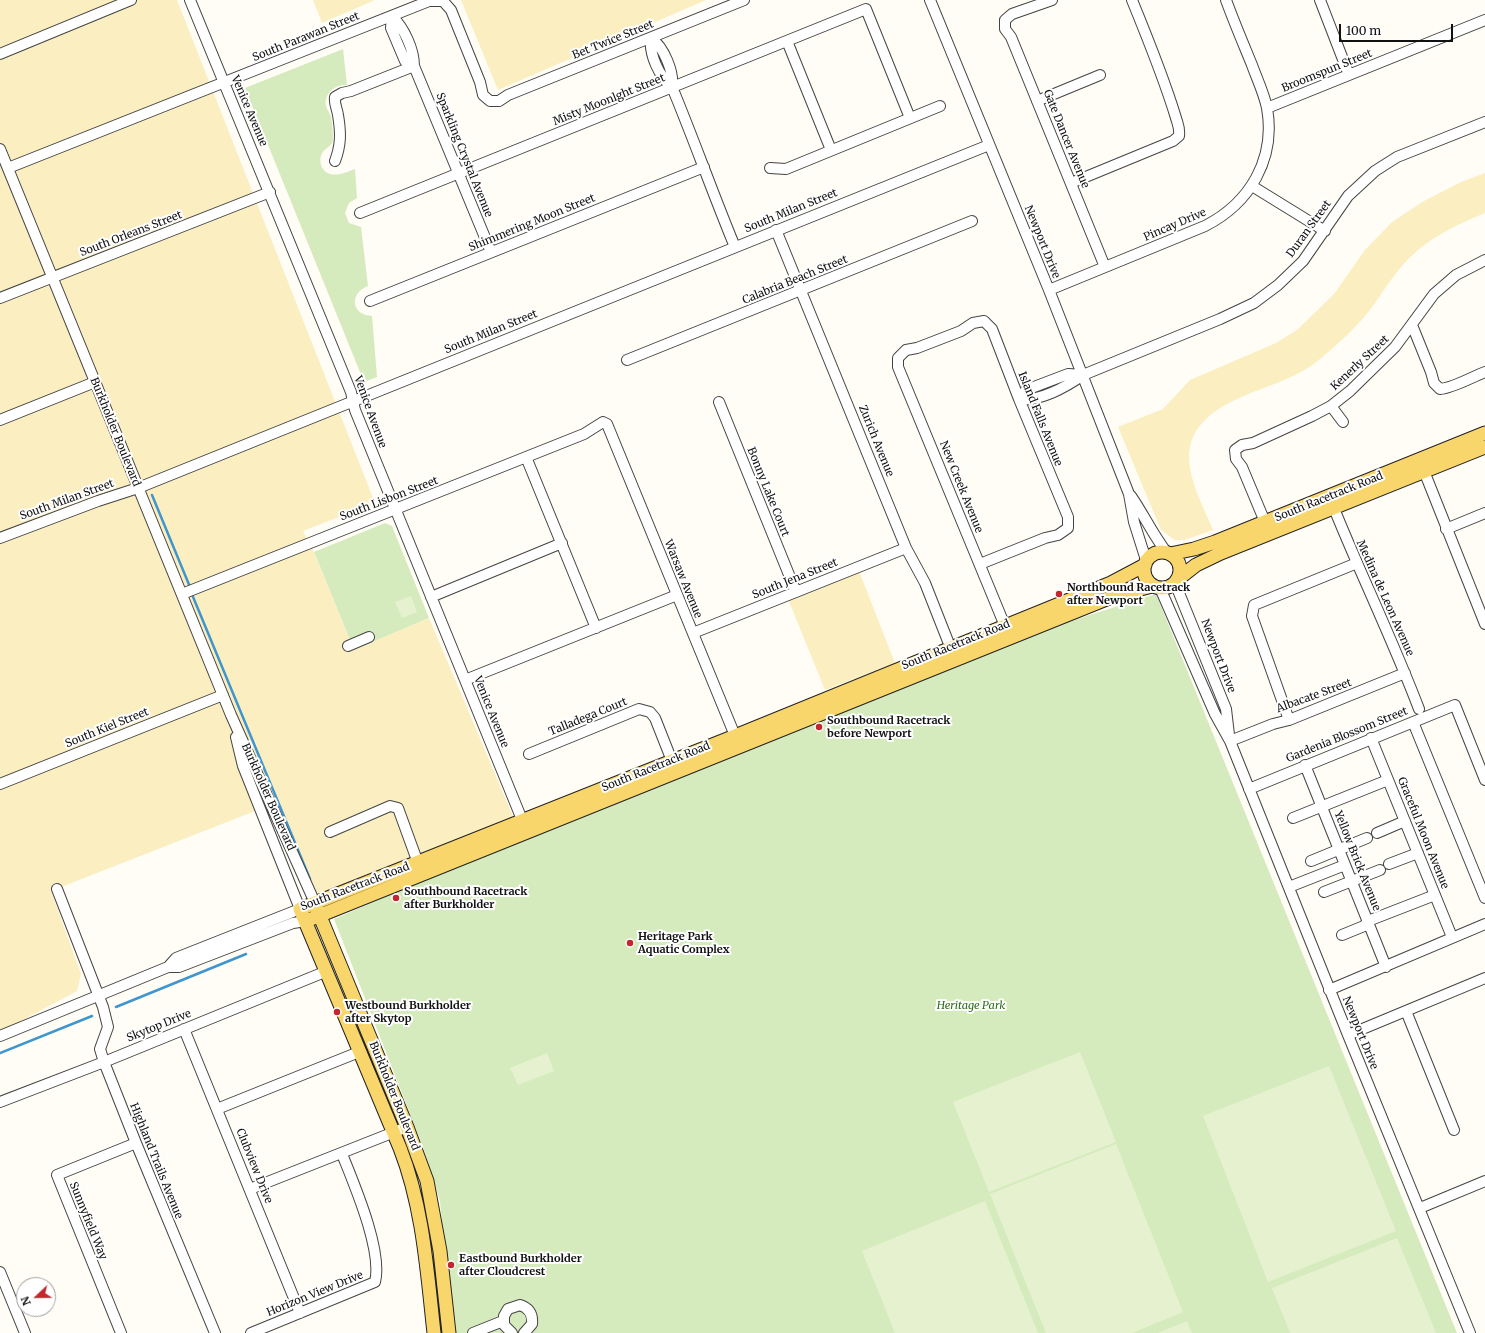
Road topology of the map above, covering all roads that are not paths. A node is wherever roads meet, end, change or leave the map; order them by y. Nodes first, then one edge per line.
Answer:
1 (131, 0) edge
2 (190, 0) edge
3 (744, 0) edge
4 (930, 0) edge
5 (1052, 0) edge
6 (1132, 0) edge
7 (1226, 0) edge
8 (1320, 0) edge
9 (392, 16) junction
10 (1485, 20) edge
11 (651, 38) junction
12 (788, 41) junction
13 (0, 54) edge
14 (414, 66) junction
15 (1100, 75) dead end
16 (1349, 75) junction
17 (224, 83) junction
18 (672, 87) junction
19 (490, 101) joint
20 (1037, 101) junction
21 (940, 106) dead end
22 (1267, 108) junction
23 (910, 118) junction
24 (1485, 122) edge
25 (990, 145) junction
26 (0, 149) edge
27 (831, 150) junction
28 (335, 161) dead end
29 (704, 167) junction
30 (8, 168) junction
31 (770, 168) dead end
32 (458, 173) junction
33 (1071, 183) junction
34 (1252, 186) junction
35 (270, 192) junction
36 (360, 212) dead end
37 (972, 221) dead end
38 (776, 230) junction
39 (1325, 231) junction
40 (735, 247) junction
41 (491, 252) junction
42 (1485, 260) edge
43 (1105, 267) junction
44 (53, 278) junction
45 (801, 290) junction
46 (1049, 290) junction
47 (0, 298) edge
48 (370, 301) dead end
49 (984, 321) joint
50 (1412, 326) junction
51 (627, 360) dead end
52 (1485, 372) edge
53 (1083, 375) junction
54 (95, 382) junction
55 (1019, 399) junction
56 (353, 402) junction
57 (718, 402) dead end
58 (1330, 406) junction
59 (0, 420) edge
60 (603, 422) joint
61 (1343, 422) dead end
62 (1485, 433) edge
63 (1485, 447) edge
64 (526, 457) junction
65 (1424, 471) junction
66 (138, 488) junction
67 (1130, 494) junction
68 (1332, 502) junction
69 (396, 510) junction
70 (1485, 513) edge
71 (1265, 522) junction
72 (1446, 529) junction
73 (0, 538) edge
74 (562, 543) junction
75 (906, 548) junction
76 (1169, 553) junction
77 (1145, 562) junction
78 (1358, 563) junction
79 (980, 564) junction
80 (1176, 581) junction
81 (1156, 587) junction
82 (796, 592) junction
83 (182, 594) junction
84 (677, 595) junction
85 (431, 596) junction
86 (1485, 624) edge
87 (1005, 626) junction
88 (596, 628) junction
89 (692, 633) junction
90 (368, 637) dead end
91 (348, 646) dead end
92 (950, 647) junction
93 (955, 660) junction
94 (1406, 673) junction
95 (465, 680) junction
96 (223, 694) junction
97 (1419, 709) dead end
98 (231, 715) junction
99 (1289, 720) junction
100 (1413, 722) junction
101 (1372, 738) junction
102 (737, 741) junction
103 (1230, 741) junction
104 (529, 754) dead end
105 (672, 762) junction
106 (1305, 765) junction
107 (1388, 780) junction
108 (1485, 780) edge
109 (0, 784) edge
110 (1250, 789) junction
111 (1322, 807) junction
112 (1293, 818) dead end
113 (522, 821) junction
114 (1405, 821) junction
115 (330, 832) dead end
116 (527, 833) junction
117 (1377, 833) dead end
118 (1367, 838) dead end
119 (1339, 850) junction
120 (1418, 853) junction
121 (1311, 861) dead end
122 (418, 863) junction
123 (1345, 865) junction
124 (1352, 881) junction
125 (1289, 887) junction
126 (57, 889) dead end
127 (1324, 892) dead end
128 (1435, 895) junction
129 (1485, 898) edge
130 (315, 903) junction
131 (300, 909) junction
132 (320, 916) junction
133 (306, 921) junction
134 (1368, 921) junction
135 (1485, 924) edge
136 (1342, 935) dead end
137 (1452, 937) junction
138 (168, 967) junction
139 (1386, 967) junction
140 (327, 971) junction
141 (1485, 978) edge
142 (1330, 990) junction
143 (100, 995) junction
144 (1406, 1011) junction
145 (184, 1029) junction
146 (1348, 1035) junction
147 (0, 1036) edge
148 (359, 1052) junction
149 (104, 1062) junction
150 (0, 1102) edge
151 (217, 1109) junction
152 (407, 1127) junction
153 (1454, 1130) dead end
154 (394, 1132) junction
155 (136, 1143) junction
156 (342, 1154) junction
157 (1485, 1181) edge
158 (250, 1189) junction
159 (1420, 1208) junction
160 (0, 1272) edge
161 (300, 1313) junction
162 (505, 1329) edge
163 (25, 1333) edge
164 (121, 1333) edge
165 (214, 1333) edge
166 (251, 1333) edge
167 (434, 1333) edge
168 (449, 1333) edge
169 (473, 1333) edge
170 (524, 1333) edge
171 (1470, 1333) edge

1 - 13 street
2 - 17 street, Venice Avenue
3 - 11 street, Bet Twice Street
4 - 25 street, Newport Drive
5 - 20 street, Gate Dancer Avenue
6 - 33 street
7 - 22 street, Pincay Drive
8 - 16 street
9 - 14 street, Sparkling Crystal Avenue
9 - 17 street, South Parawan Street
9 - 19 street, South Parawan Street
10 - 16 street, Broomspun Street
11 - 18 street
11 - 19 street, Bet Twice Street
12 - 18 street, Misty Moonlght Street
12 - 23 street, Misty Moonlght Street
12 - 27 street
14 - 28 street
14 - 32 street, Sparkling Crystal Avenue
15 - 20 street
16 - 22 street, Broomspun Street
17 - 30 street, South Parawan Street
17 - 35 street, Venice Avenue
18 - 29 street
18 - 32 street, Misty Moonlght Street
20 - 33 street, Gate Dancer Avenue
21 - 23 street
22 - 34 street, Pincay Drive
23 - 27 street
24 - 39 street, Duran Street
25 - 38 street, South Milan Street
25 - 46 street, Newport Drive
26 - 30 street, Burkholder Boulevard
27 - 31 street
29 - 40 street
29 - 41 street, Shimmering Moon Street
30 - 44 street, Burkholder Boulevard
32 - 36 street, Misty Moonlght Street
32 - 41 street, Sparkling Crystal Avenue
33 - 43 street, Gate Dancer Avenue
34 - 39 street
34 - 43 street, Pincay Drive
35 - 44 street, South Orleans Street
35 - 56 street, Venice Avenue
37 - 45 street, Calabria Beach Street
38 - 40 street, South Milan Street
38 - 45 street, Zurich Avenue
39 - 53 street, Duran Street
40 - 56 street, South Milan Street
41 - 48 street, Shimmering Moon Street
42 - 50 street, Kenerly Street
43 - 46 street, Pincay Drive
44 - 47 street, South Orleans Street
44 - 54 street, Burkholder Boulevard
45 - 51 street, Calabria Beach Street
45 - 75 street, Zurich Avenue
46 - 53 street, Newport Drive
49 - 55 street, Island Falls Avenue
49 - 79 street, New Creek Avenue
50 - 52 street
50 - 58 street, Kenerly Street
53 - 55 street, Duran Street
53 - 67 street, Newport Drive
54 - 59 street
54 - 66 street, Burkholder Boulevard
55 - 79 street, Island Falls Avenue
56 - 66 street, South Milan Street
56 - 69 street, Venice Avenue
57 - 82 street, Bonny Lake Court
58 - 61 street
58 - 71 street, Kenerly Street
60 - 64 street, South Lisbon Street
60 - 84 street, Warsaw Avenue
62 - 68 main road, South Racetrack Road
63 - 65 main road, South Racetrack Road
64 - 69 street, South Lisbon Street
64 - 74 street
65 - 68 main road, South Racetrack Road
65 - 72 street
66 - 73 street, South Milan Street
66 - 83 street, Burkholder Boulevard
67 - 76 street, Newport Drive
67 - 77 street, Newport Drive
68 - 71 main road, South Racetrack Road
68 - 78 street, Medina de Leon Avenue
68 - 80 main road, South Racetrack Road
69 - 83 street, South Lisbon Street
69 - 85 street, Venice Avenue
70 - 72 street
71 - 76 main road, South Racetrack Road
72 - 86 street
74 - 85 street
74 - 88 street
75 - 82 street, South Jena Street
75 - 92 street, Zurich Avenue
76 - 77 main road
76 - 80 main road
77 - 81 main road
77 - 87 main road, South Racetrack Road
78 - 94 street, Medina de Leon Avenue
78 - 99 street
79 - 87 street, New Creek Avenue
80 - 81 main road
80 - 103 street, Newport Drive
81 - 93 main road, South Racetrack Road
81 - 103 street, Newport Drive
82 - 89 street, South Jena Street
83 - 96 street, Burkholder Boulevard
84 - 88 street
84 - 89 street, Warsaw Avenue
85 - 95 street, Venice Avenue
87 - 92 main road, South Racetrack Road
88 - 95 street
89 - 102 street, Warsaw Avenue
90 - 91 street
92 - 93 street, Zurich Avenue
92 - 102 main road, South Racetrack Road
93 - 102 main road, South Racetrack Road
94 - 97 street, Medina de Leon Avenue
94 - 99 street, Albacate Street
95 - 113 street, Venice Avenue
96 - 98 street, Burkholder Boulevard
96 - 109 street, South Kiel Street
98 - 130 street, Burkholder Boulevard
98 - 131 street, Burkholder Boulevard
99 - 103 street, Albacate Street
100 - 101 street, Gardenia Blossom Street
100 - 108 street, Gardenia Blossom Street
100 - 129 street
101 - 106 street, Gardenia Blossom Street
101 - 107 street, Graceful Moon Avenue
102 - 105 main road, South Racetrack Road
102 - 116 main road, South Racetrack Road
103 - 110 street, Newport Drive
104 - 105 street, Talladega Court
105 - 113 main road, South Racetrack Road
106 - 110 street, Gardenia Blossom Street
106 - 111 street, Yellow Brick Avenue
107 - 111 street
107 - 114 street, Graceful Moon Avenue
110 - 125 street, Newport Drive
111 - 112 street
111 - 119 street, Yellow Brick Avenue
113 - 116 street, Venice Avenue
113 - 122 main road, South Racetrack Road
114 - 117 street
114 - 120 street, Graceful Moon Avenue
115 - 122 street
116 - 132 main road, South Racetrack Road
118 - 119 street
119 - 121 street
119 - 123 street, Yellow Brick Avenue
120 - 124 street
120 - 128 street, Graceful Moon Avenue
122 - 130 main road, South Racetrack Road
123 - 124 street, Yellow Brick Avenue
123 - 125 street
124 - 127 street
124 - 134 street, Yellow Brick Avenue
125 - 142 street, Newport Drive
126 - 143 street, Highland Trails Avenue
128 - 134 street
128 - 137 street, Graceful Moon Avenue
130 - 131 main road, South Racetrack Road
130 - 132 main road, Burkholder Boulevard
131 - 133 main road, Burkholder Boulevard
131 - 138 street, South Racetrack Road
132 - 133 main road, South Racetrack Road
132 - 152 main road, Burkholder Boulevard
133 - 138 street, South Racetrack Road
133 - 140 main road, Burkholder Boulevard
134 - 136 street
134 - 139 street, Yellow Brick Avenue
135 - 137 street
137 - 139 street
138 - 143 street, South Racetrack Road
139 - 142 street
140 - 145 street, Skytop Drive
140 - 148 main road, Burkholder Boulevard
141 - 144 street
142 - 146 street, Newport Drive
143 - 147 street, South Racetrack Road
143 - 149 street, Highland Trails Avenue
144 - 146 street
144 - 153 street
145 - 149 street, Skytop Drive
145 - 151 street, Clubview Drive
146 - 159 street, Newport Drive
148 - 151 street
148 - 154 main road, Burkholder Boulevard
149 - 150 street, Skytop Drive
149 - 155 street, Highland Trails Avenue
151 - 158 street, Clubview Drive
152 - 154 street
152 - 168 main road, Burkholder Boulevard
154 - 156 street
154 - 167 main road, Burkholder Boulevard
155 - 164 street, Sunnyfield Way
155 - 165 street, Highland Trails Avenue
156 - 158 street
156 - 161 street, Horizon View Drive
157 - 159 street
158 - 161 street, Clubview Drive
159 - 171 street, Newport Drive
160 - 163 street
161 - 166 street, Horizon View Drive
162 - 169 street
162 - 170 street

